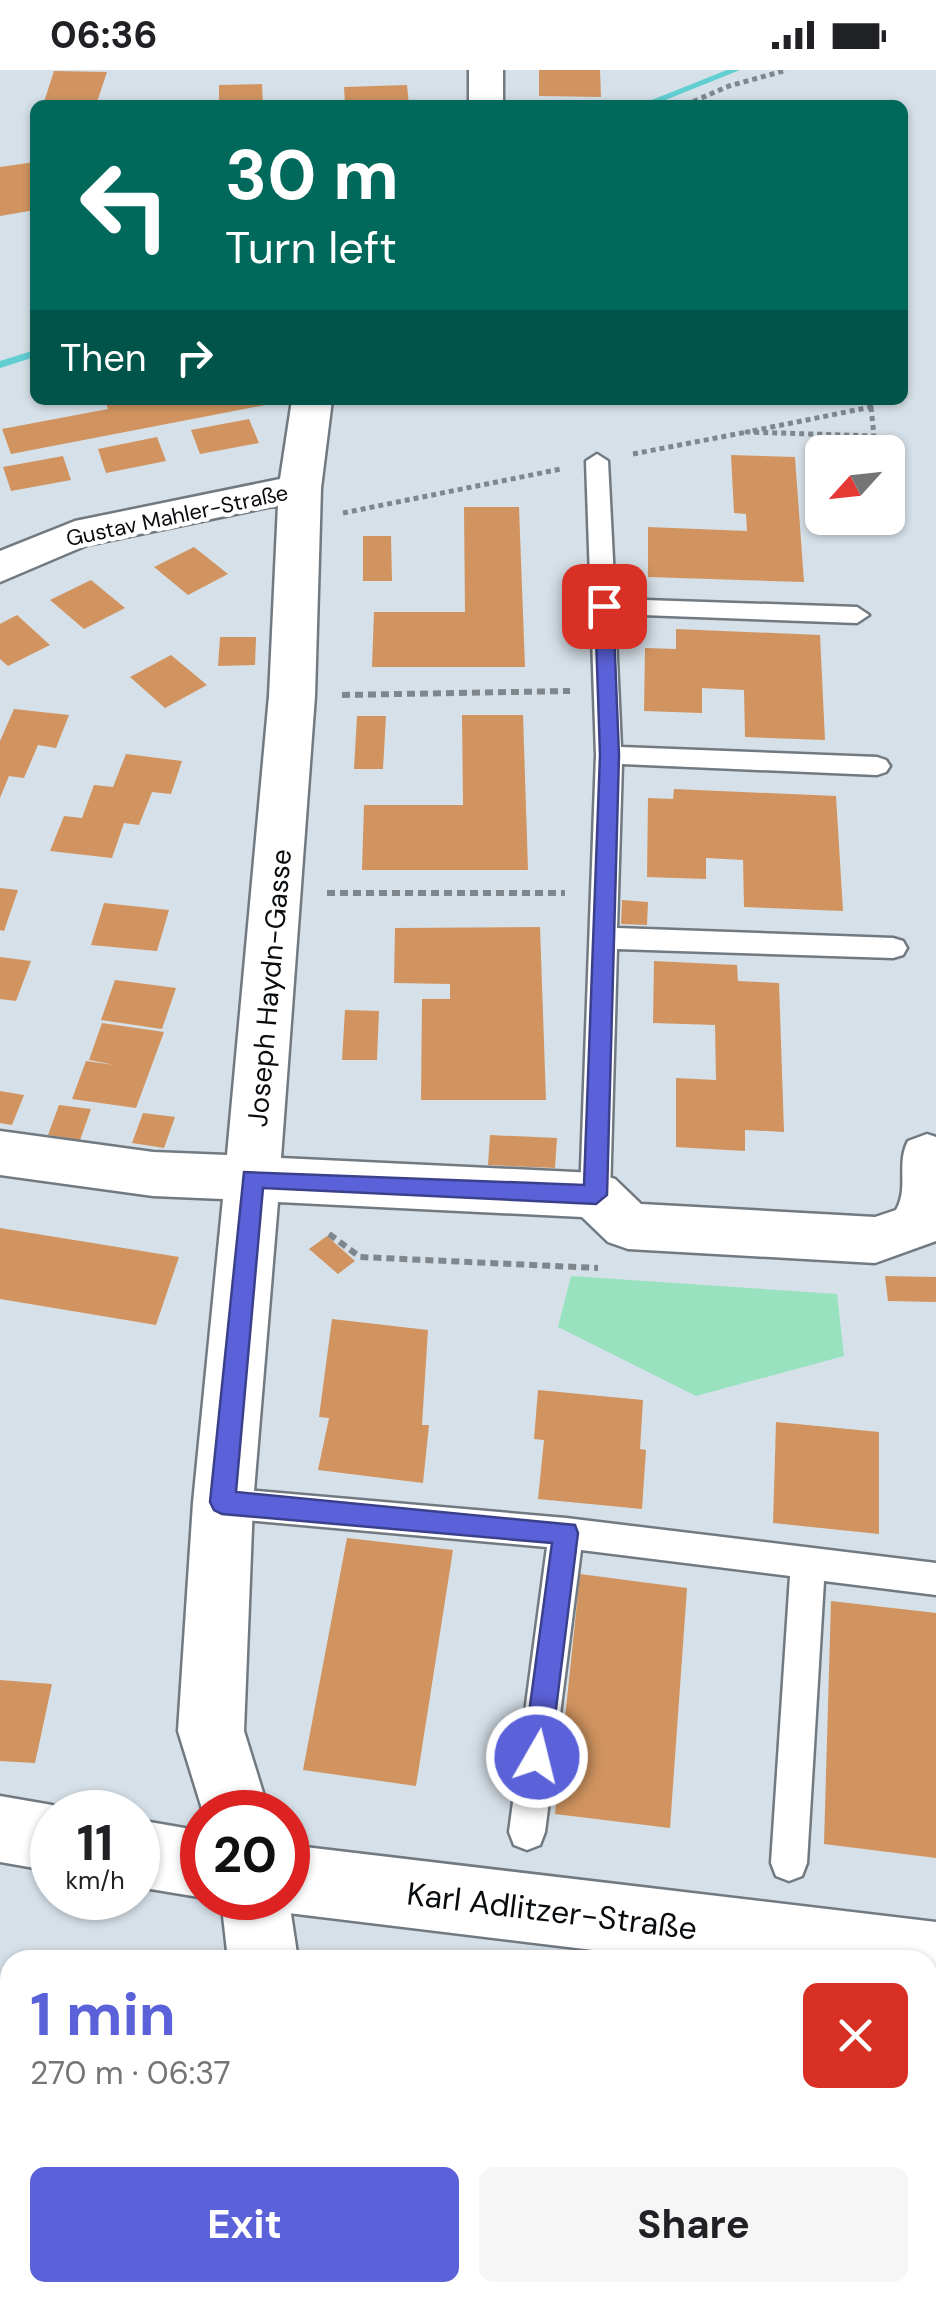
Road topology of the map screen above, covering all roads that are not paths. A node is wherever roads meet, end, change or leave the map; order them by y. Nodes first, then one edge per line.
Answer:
1 (486, 70) edge
2 (486, 100) edge
3 (311, 405) edge
4 (597, 462) dead end
5 (300, 488) junction
6 (0, 568) edge
7 (604, 606) junction
8 (857, 615) dead end
9 (610, 755) junction
10 (877, 766) dead end
11 (605, 938) junction
12 (894, 948) dead end
13 (0, 1152) edge
14 (927, 1156) dead end
15 (252, 1179) junction
16 (596, 1195) junction
17 (222, 1502) junction
18 (566, 1533) junction
19 (808, 1563) junction
20 (936, 1579) edge
21 (229, 1790) edge
22 (0, 1829) edge
23 (527, 1832) dead end
24 (30, 1834) edge
25 (790, 1863) dead end
26 (310, 1881) edge
27 (257, 1920) edge
28 (261, 1950) edge
29 (879, 1950) edge

1 - 2 street
3 - 5 street, Joseph Haydn-Gasse
4 - 7 lane
5 - 6 street, Gustav Mahler-Straße
5 - 15 street, Joseph Haydn-Gasse
7 - 8 lane
7 - 9 lane
9 - 10 lane
9 - 11 lane
11 - 12 lane
11 - 16 lane
13 - 15 street
14 - 16 street
15 - 16 street
15 - 17 street, Joseph Haydn-Gasse
17 - 18 lane
17 - 21 street, Joseph Haydn-Gasse
18 - 19 lane
18 - 23 lane
19 - 20 lane
19 - 25 lane
22 - 24 street
26 - 29 street, Karl Adlitzer-Straße
27 - 28 street

